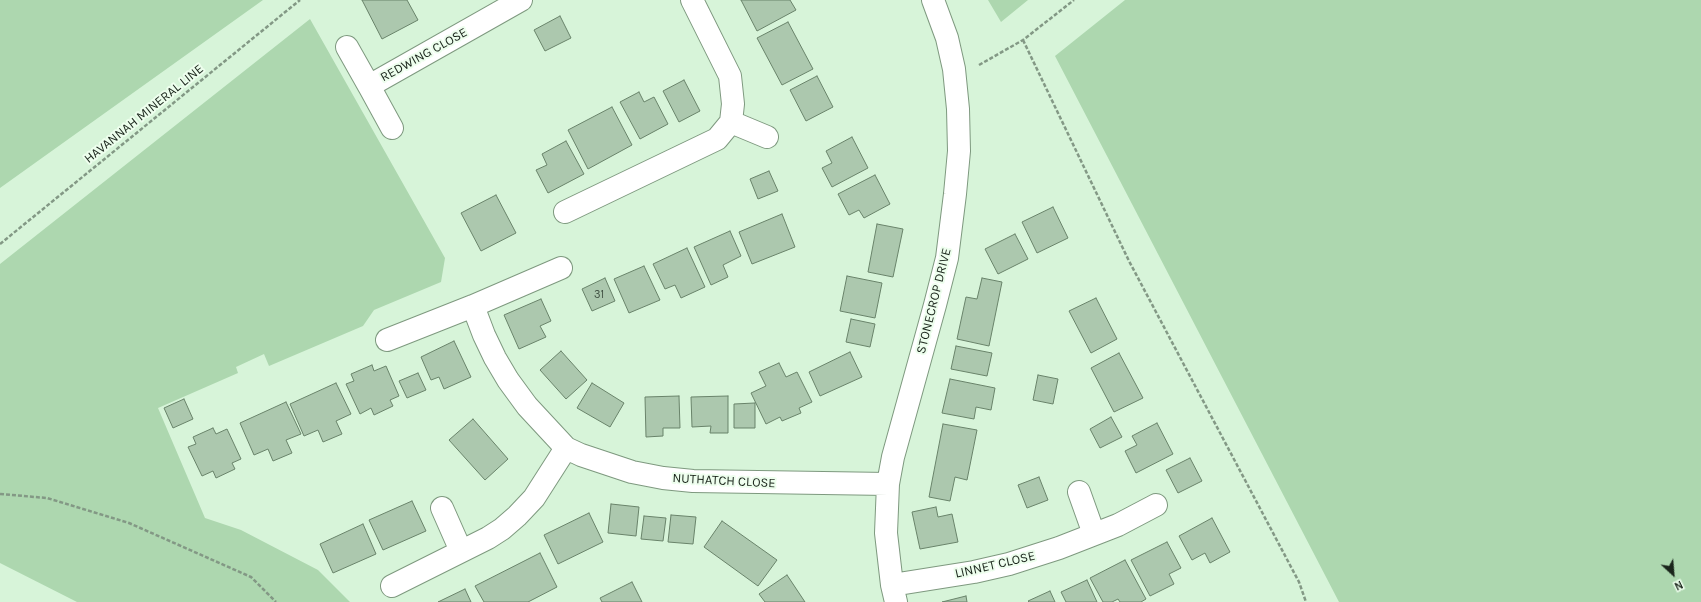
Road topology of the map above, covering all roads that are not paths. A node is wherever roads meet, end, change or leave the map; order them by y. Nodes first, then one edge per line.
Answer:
1 (521, 0) edge
2 (692, 0) edge
3 (933, 0) edge
4 (347, 47) dead end
5 (369, 86) junction
6 (731, 122) junction
7 (392, 128) dead end
8 (767, 137) dead end
9 (565, 212) dead end
10 (561, 268) dead end
11 (473, 306) junction
12 (387, 340) dead end
13 (566, 448) junction
14 (888, 484) junction
15 (1079, 492) dead end
16 (1156, 505) dead end
17 (442, 508) dead end
18 (1094, 534) junction
19 (462, 551) junction
20 (392, 586) dead end
21 (894, 594) edge

1 - 5 street, REDWING CLOSE
2 - 6 street
3 - 14 street, STONECROP DRIVE
4 - 5 street
5 - 7 street, REDWING CLOSE
6 - 8 street
6 - 9 street
10 - 11 street
11 - 12 street
11 - 13 street, NUTHATCH CLOSE
13 - 14 street, NUTHATCH CLOSE
13 - 19 street
14 - 21 street, STONECROP DRIVE
15 - 18 street
16 - 18 street, LINNET CLOSE
17 - 19 street
18 - 21 street, LINNET CLOSE
19 - 20 street

